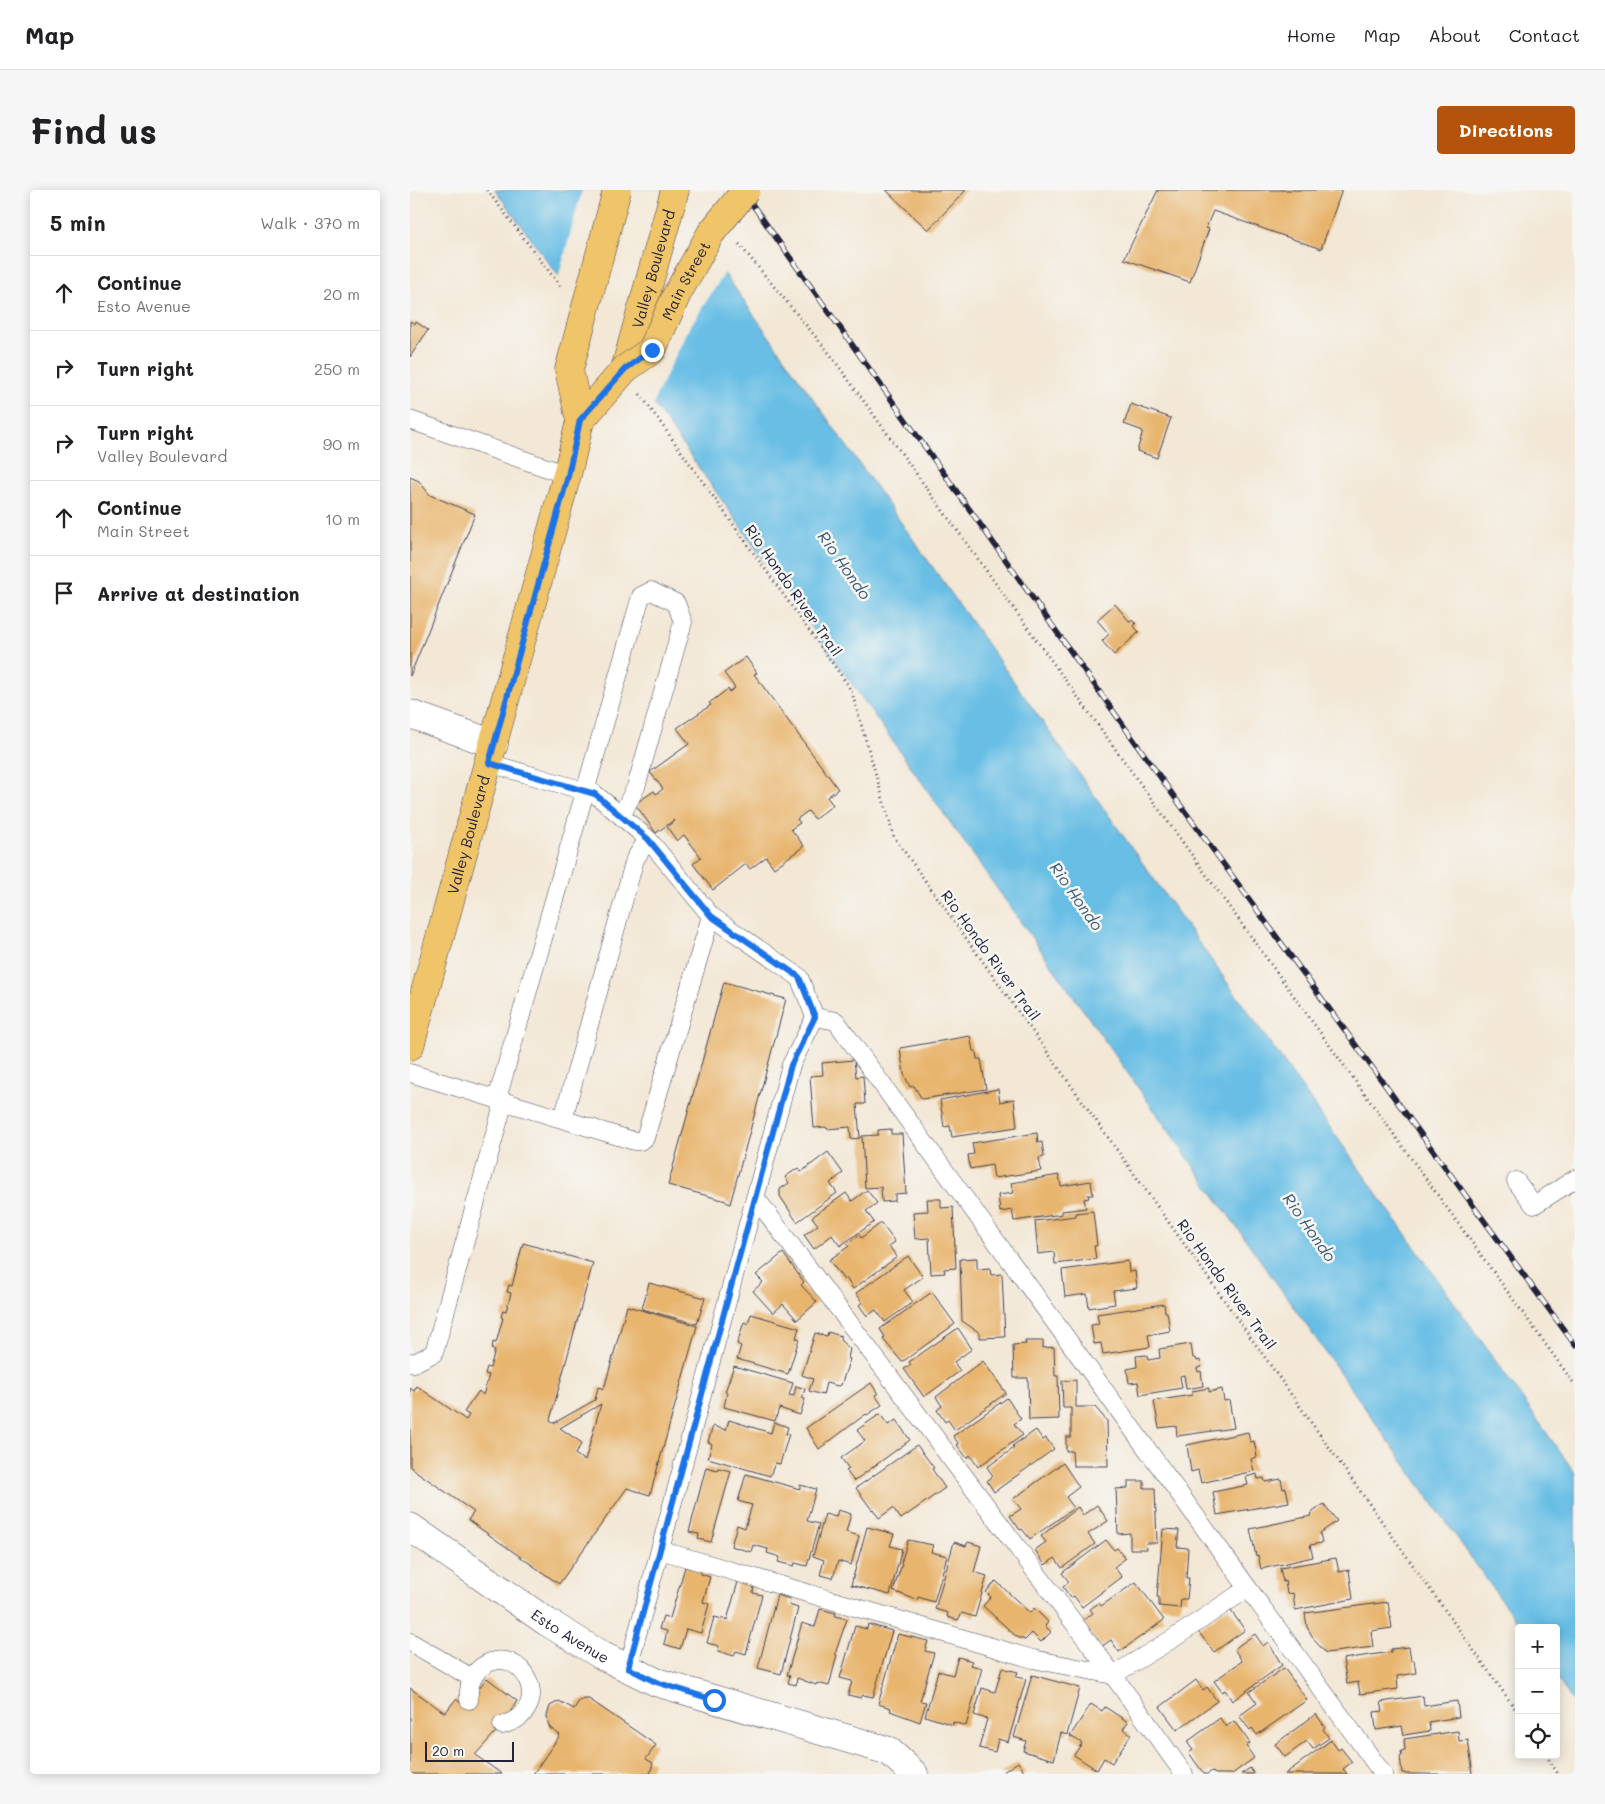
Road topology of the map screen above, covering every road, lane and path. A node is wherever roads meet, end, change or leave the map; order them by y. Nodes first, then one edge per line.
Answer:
1 (487, 190) edge
2 (617, 190) edge
3 (675, 190) edge
4 (746, 190) edge
5 (738, 243) dead end
6 (563, 290) dead end
7 (631, 379) junction
8 (410, 420) edge
9 (580, 420) junction
10 (568, 476) junction
11 (410, 714) edge
12 (492, 753) junction
13 (584, 791) junction
14 (621, 816) junction
15 (648, 839) junction
16 (711, 916) junction
17 (418, 983) edge
18 (815, 1017) junction
19 (410, 1046) edge
20 (410, 1073) edge
21 (500, 1100) junction
22 (563, 1119) junction
23 (1575, 1179) edge
24 (1516, 1181) dead end
25 (755, 1197) junction
26 (410, 1362) edge
27 (1575, 1384) edge
28 (410, 1527) edge
29 (660, 1550) junction
30 (1248, 1588) junction
31 (410, 1642) edge
32 (628, 1668) junction
33 (1113, 1675) junction
34 (472, 1678) junction
35 (469, 1700) dead end
36 (1515, 1708) edge
37 (502, 1724) dead end
38 (1549, 1759) edge
39 (914, 1774) edge
40 (1184, 1774) edge
41 (1383, 1774) edge
42 (1558, 1774) edge

1 - 6 path
2 - 9 main road, Valley Boulevard, bridge
3 - 7 main road, Valley Boulevard
4 - 7 main road, Main Street, bridge
5 - 27 path
7 - 9 main road, Valley Boulevard, bridge
7 - 36 path, Rio Hondo River Trail
8 - 10 lane
9 - 10 main road, Valley Boulevard
10 - 12 main road, Valley Boulevard
11 - 12 street
12 - 13 lane
12 - 17 main road, Valley Boulevard
13 - 14 lane
13 - 14 lane
13 - 21 lane
14 - 15 lane
15 - 16 lane
15 - 22 lane
16 - 18 lane
16 - 22 lane
17 - 19 main road, Valley Boulevard
18 - 25 lane
18 - 30 lane
20 - 21 lane
21 - 22 lane
21 - 26 lane
23 - 24 lane
25 - 29 lane
25 - 33 lane
28 - 32 street, Esto Avenue
29 - 32 lane
29 - 33 lane
30 - 33 lane
30 - 41 lane
31 - 34 lane
32 - 39 street, Esto Avenue
33 - 40 lane
34 - 35 lane
34 - 37 lane
38 - 42 path

